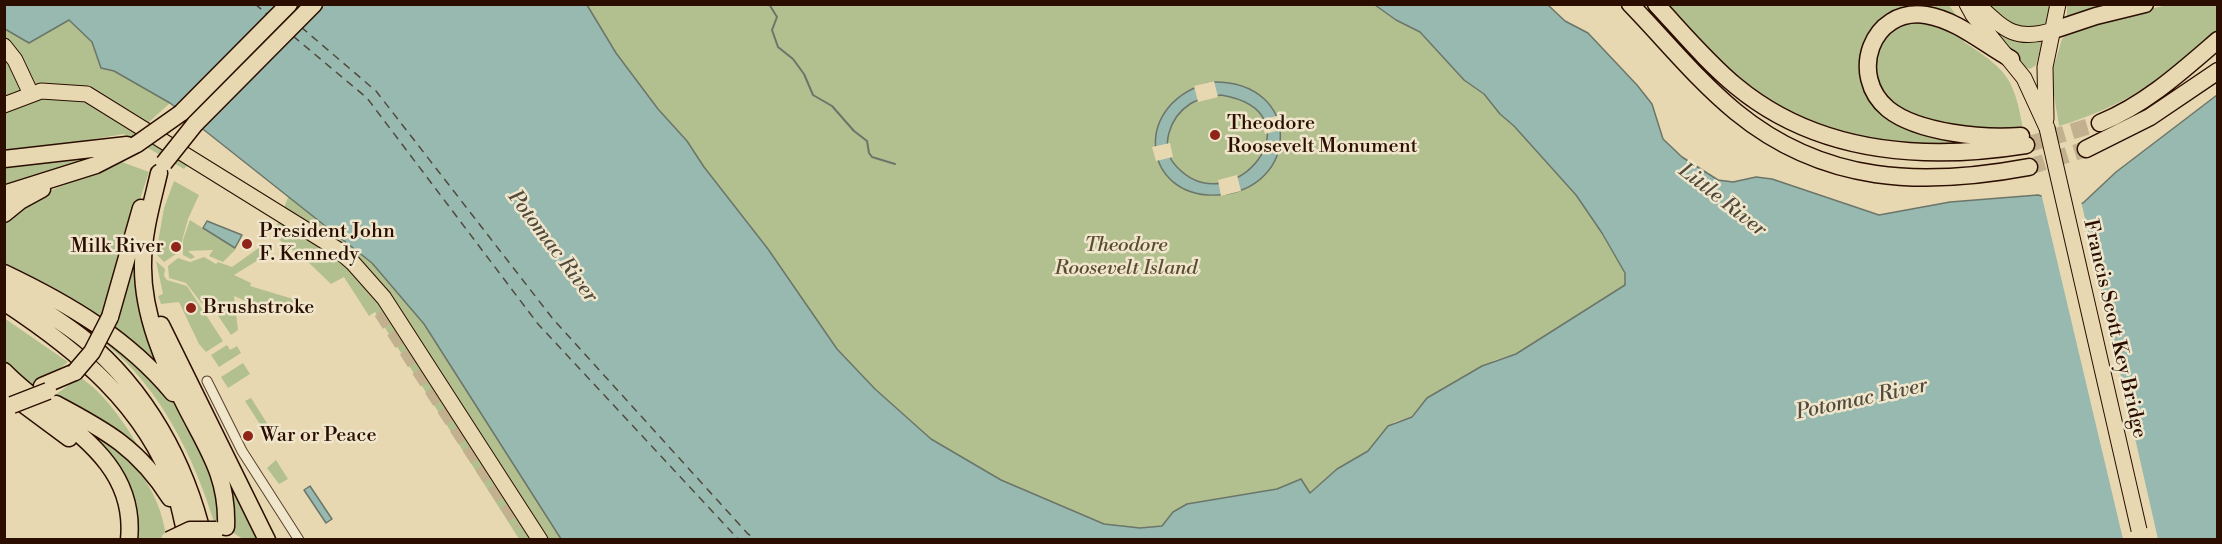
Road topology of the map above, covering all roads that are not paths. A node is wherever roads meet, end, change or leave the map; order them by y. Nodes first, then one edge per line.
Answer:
1 (289, 4) edge
2 (314, 4) edge
3 (1620, 4) edge
4 (1630, 4) edge
5 (1656, 4) edge
6 (1967, 4) edge
7 (1977, 4) edge
8 (2058, 4) edge
9 (2145, 4) edge
10 (2054, 30) junction
11 (1664, 40) junction
12 (2217, 40) edge
13 (4, 46) edge
14 (2011, 59) junction
15 (2217, 71) edge
16 (64, 92) junction
17 (31, 94) junction
18 (4, 105) edge
19 (2100, 123) tunnel mouth
20 (2047, 128) junction
21 (137, 144) junction
22 (2086, 149) tunnel mouth
23 (4, 159) edge
24 (2029, 167) tunnel mouth
25 (162, 168) junction
26 (75, 172) junction
27 (4, 194) edge
28 (4, 214) edge
29 (145, 237) junction
30 (4, 273) edge
31 (4, 285) edge
32 (4, 302) edge
33 (381, 312) tunnel mouth
34 (4, 371) edge
35 (207, 381) dead end
36 (9, 397) edge
37 (190, 416) junction
38 (246, 495) junction
39 (183, 523) junction
40 (520, 525) tunnel mouth
41 (221, 535) edge
42 (129, 540) edge
43 (169, 540) edge
44 (187, 540) edge
45 (261, 540) edge
46 (267, 540) edge
47 (299, 540) edge
48 (528, 540) edge
49 (540, 540) edge
50 (2141, 540) edge

1 - 21 highway, bridge
2 - 25 highway, bridge
3 - 11 highway
4 - 11 highway
5 - 14 highway
6 - 14 main road
7 - 10 main road
8 - 10 main road
9 - 10 highway
10 - 20 main road
11 - 24 highway
12 - 19 highway
13 - 17 main road
14 - 20 main road
15 - 22 highway
16 - 17 main road
16 - 33 main road
16 - 49 main road
17 - 18 main road
20 - 50 main road, Francis Scott Key Bridge, bridge
21 - 23 highway
21 - 26 highway
25 - 29 highway
25 - 36 highway, bridge
26 - 27 highway
26 - 28 highway
29 - 37 highway
29 - 38 highway
30 - 37 highway
31 - 41 highway
32 - 39 highway
34 - 36 highway
35 - 47 street
36 - 39 highway
36 - 42 highway
37 - 41 highway
38 - 45 highway
38 - 46 highway
39 - 44 highway
40 - 48 main road
41 - 43 highway, bridge

